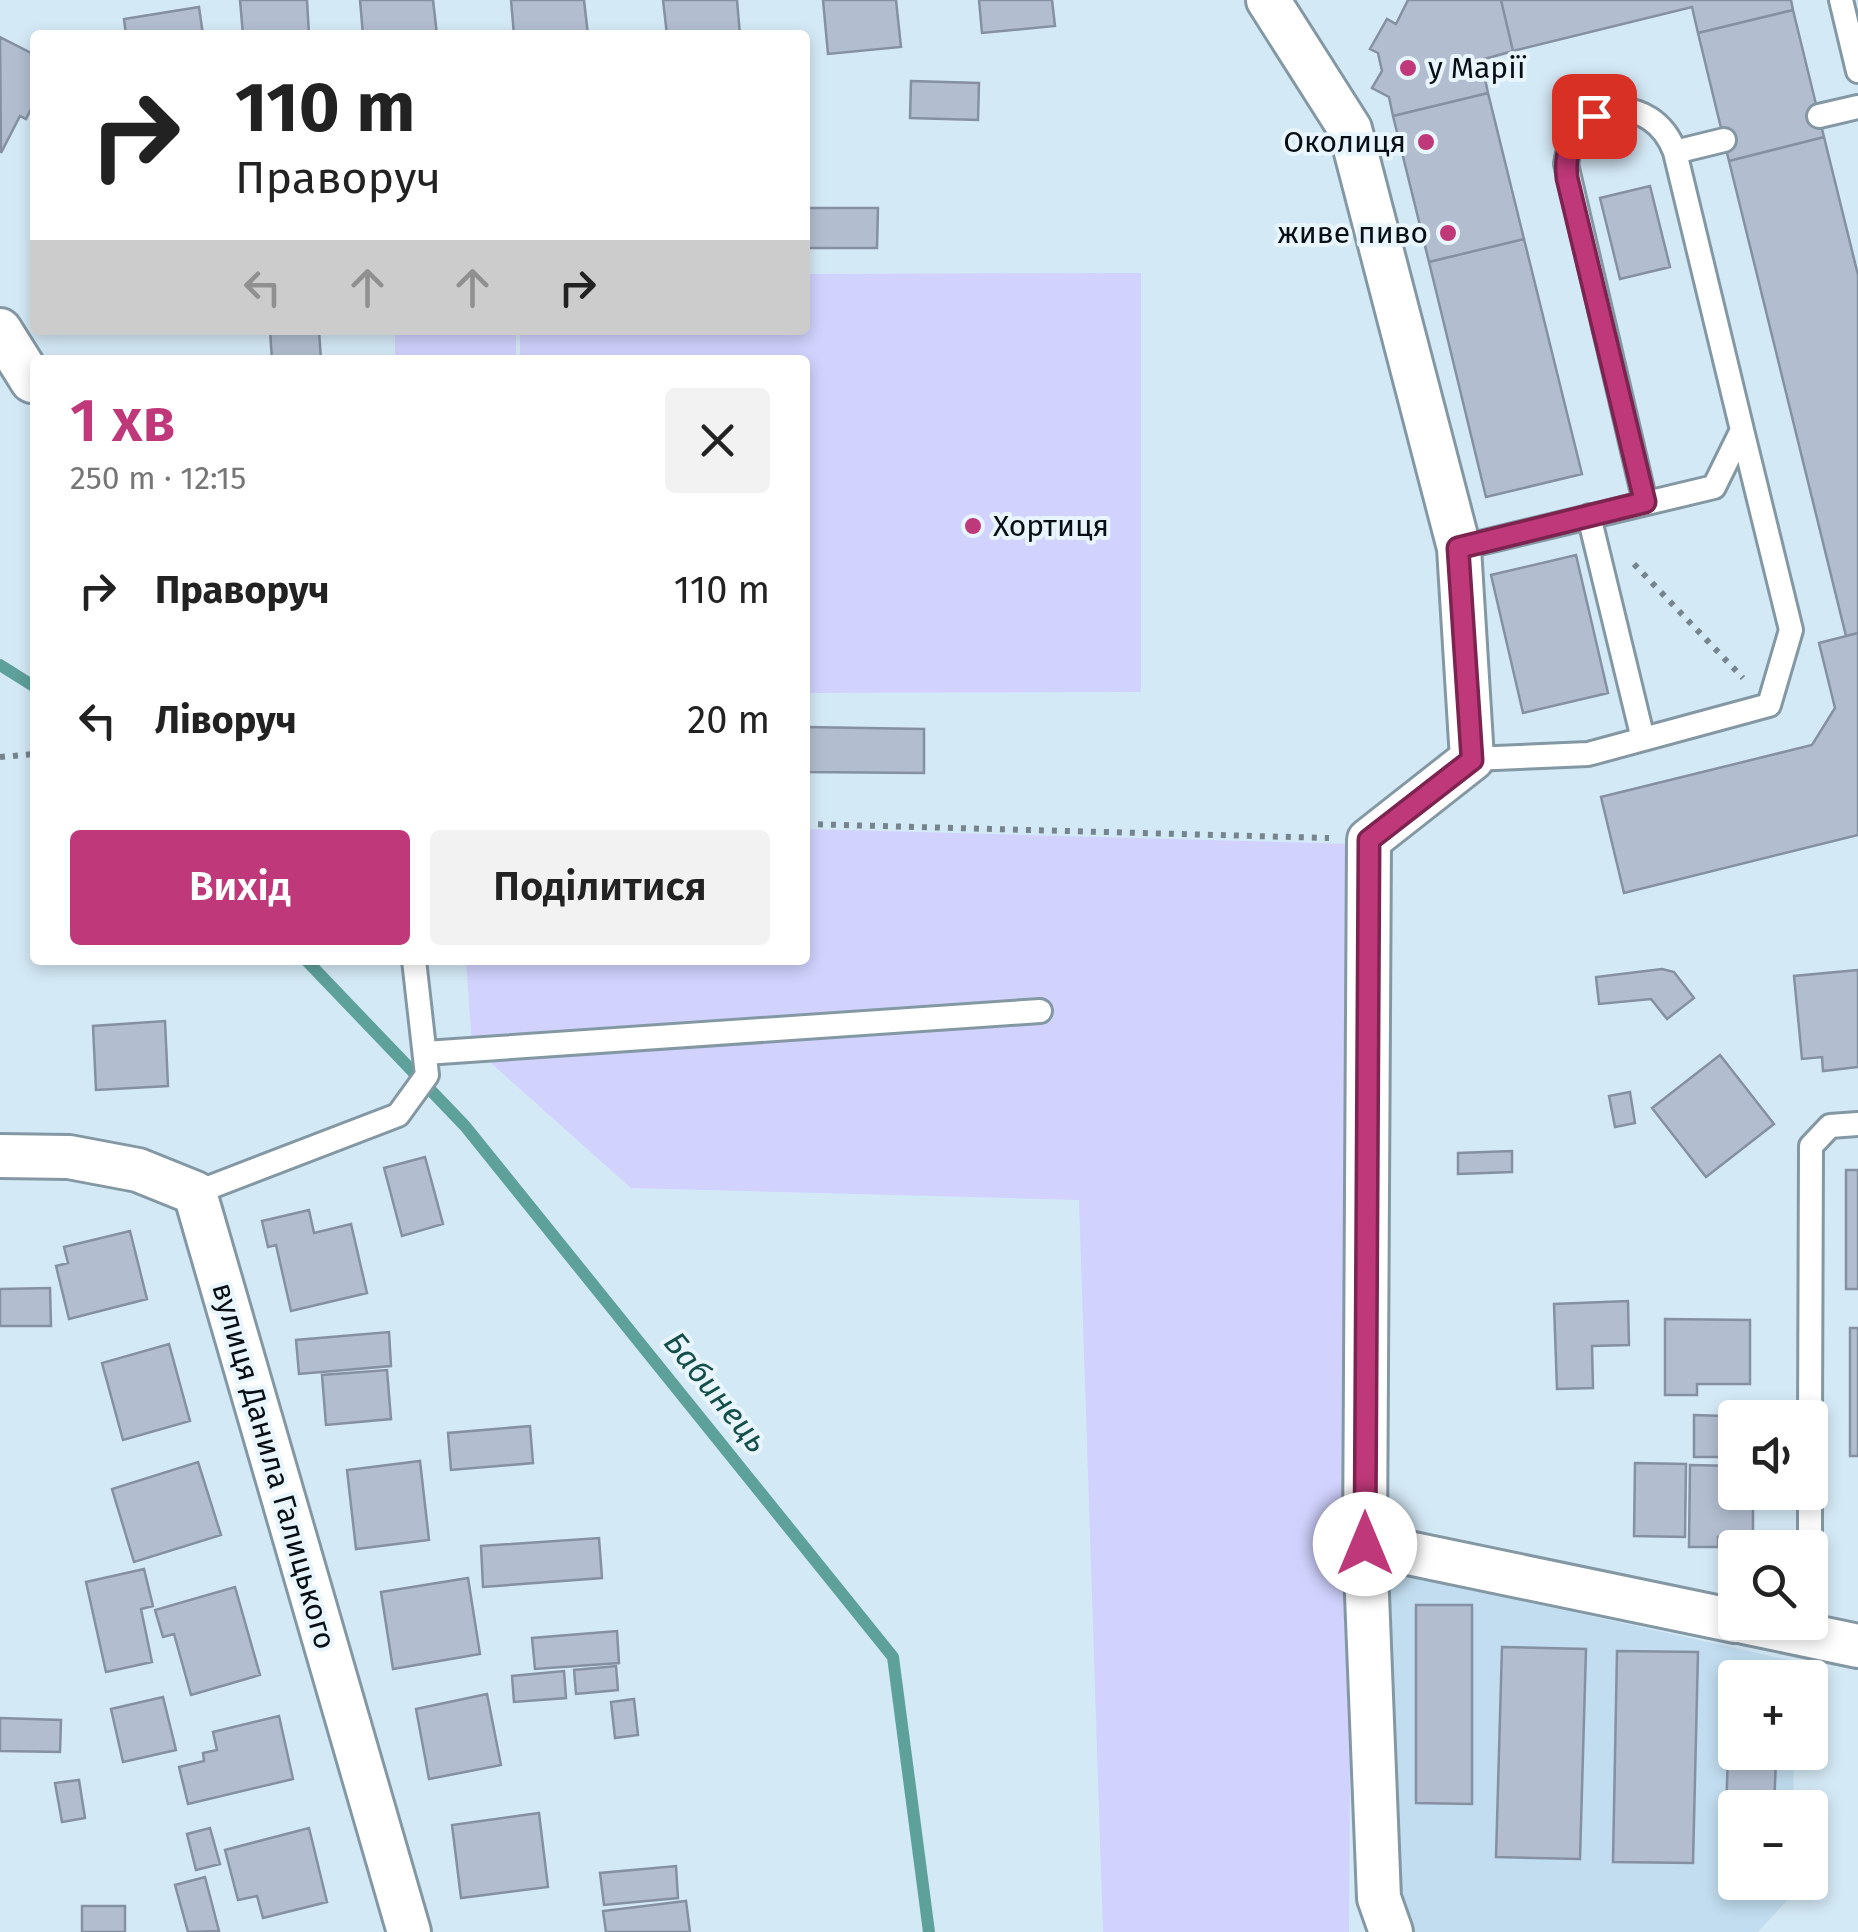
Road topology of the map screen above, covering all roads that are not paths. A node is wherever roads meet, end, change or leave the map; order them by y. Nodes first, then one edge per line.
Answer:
1 (1268, 0) edge
2 (1841, 0) edge
3 (1858, 72) edge
4 (1858, 107) edge
5 (1819, 116) dead end
6 (1724, 140) dead end
7 (1675, 152) junction
8 (0, 330) edge
9 (30, 378) edge
10 (1742, 430) junction
11 (1645, 502) junction
12 (1588, 516) junction
13 (1458, 548) junction
14 (1643, 739) junction
15 (1472, 760) junction
16 (415, 965) edge
17 (1040, 1011) dead end
18 (426, 1064) junction
19 (1858, 1124) edge
20 (0, 1156) edge
21 (195, 1193) junction
22 (1810, 1400) edge
23 (1365, 1544) junction
24 (1718, 1617) edge
25 (1828, 1636) edge
26 (1858, 1646) edge
27 (409, 1932) edge
28 (1391, 1932) edge

1 - 13 street
2 - 3 lane
4 - 5 lane
6 - 7 lane
7 - 10 lane
7 - 11 lane
8 - 9 street
10 - 11 lane
10 - 14 lane
11 - 12 lane
12 - 13 lane
12 - 14 lane
13 - 15 street
14 - 15 lane
15 - 23 street
16 - 18 lane
17 - 18 lane
18 - 21 lane
19 - 22 lane
20 - 21 street
21 - 27 street, вулиця Данила Галицького
23 - 24 street
23 - 28 street
25 - 26 street

